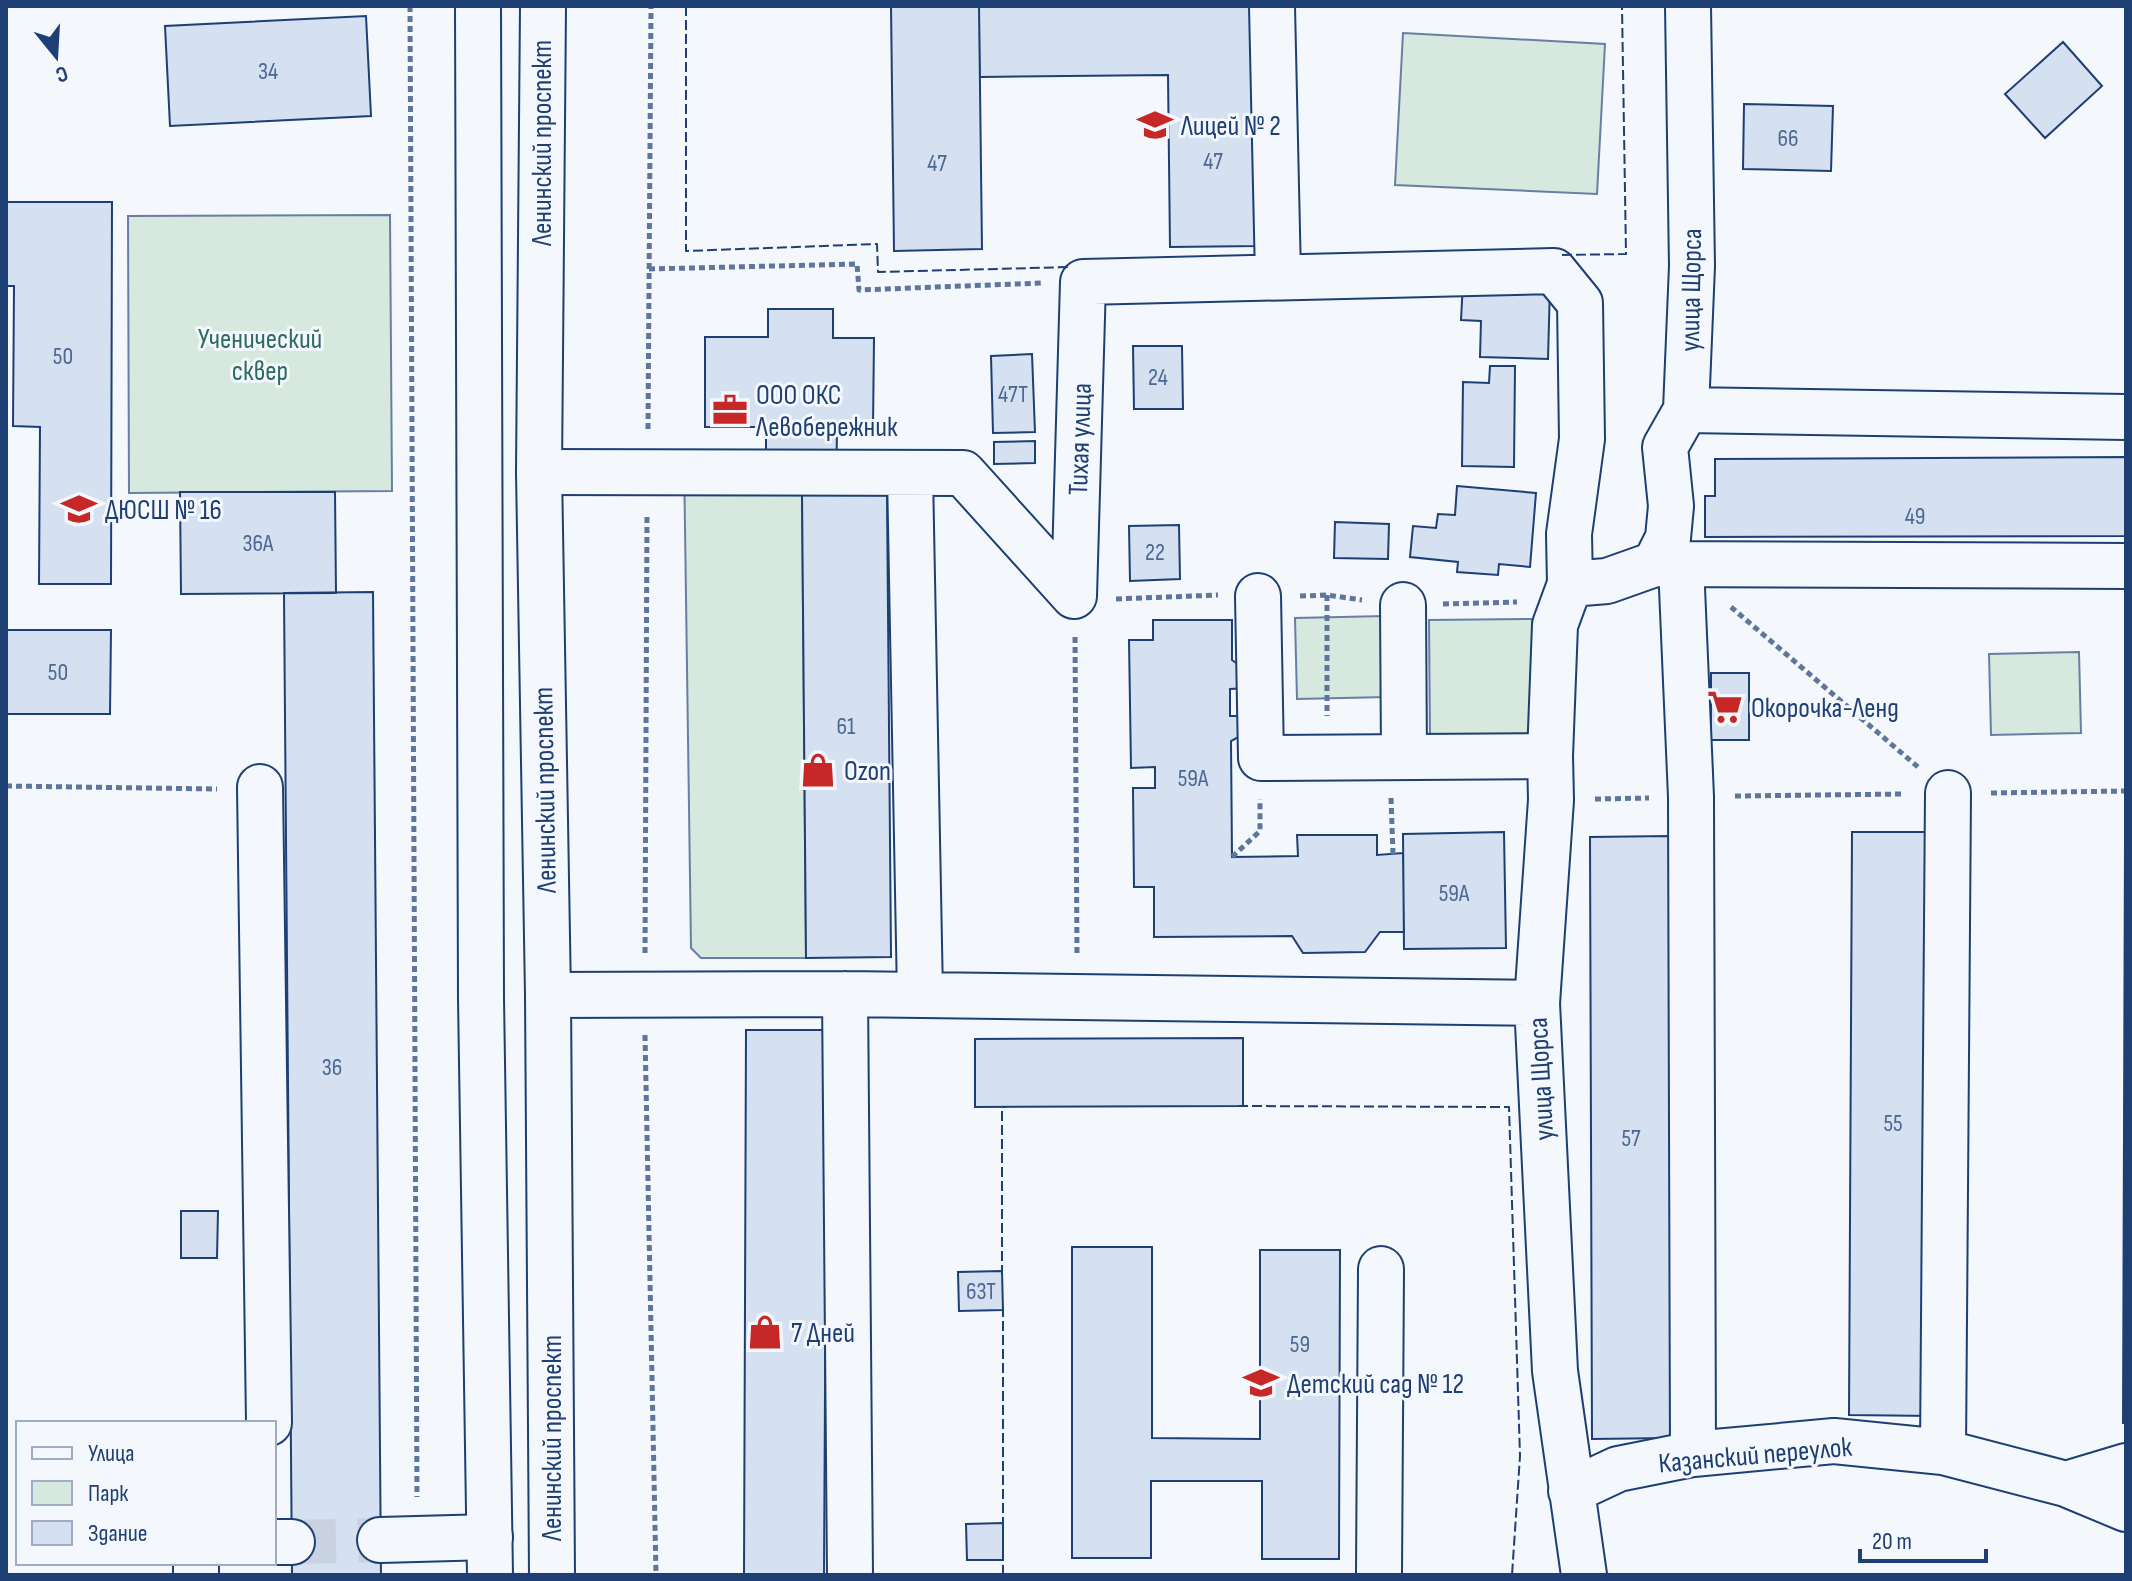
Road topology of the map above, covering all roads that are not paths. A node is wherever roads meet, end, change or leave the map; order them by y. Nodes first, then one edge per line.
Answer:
1 (478, 6) edge
2 (543, 6) edge
3 (1272, 6) edge
4 (1688, 6) edge
5 (1278, 276) junction
6 (1686, 410) junction
7 (2126, 417) edge
8 (539, 472) junction
9 (910, 474) junction
10 (1668, 564) junction
11 (2126, 566) edge
12 (1566, 593) junction
13 (1258, 596) road end
14 (1403, 605) road end
15 (1550, 756) junction
16 (1397, 757) junction
17 (245, 788) road end
18 (1948, 793) road end
19 (845, 994) junction
20 (548, 995) junction
21 (920, 995) junction
22 (1537, 1003) junction
23 (1381, 1269) dead end
24 (269, 1421) edge
25 (1943, 1452) junction
26 (1693, 1454) junction
27 (2126, 1466) edge
28 (2066, 1484) junction
29 (1571, 1491) junction
30 (2126, 1509) edge
31 (399, 1539) tunnel mouth
32 (490, 1556) edge
33 (552, 1575) edge
34 (850, 1575) edge
35 (1379, 1575) edge
36 (1584, 1575) edge

1 - 32 street
2 - 8 street, Ленинский проспект
3 - 5 street
4 - 6 street, улица Щорса
5 - 9 street, Тихая улица
5 - 12 street, улица Щорса
6 - 7 street
6 - 10 street, улица Щорса
8 - 9 street
8 - 20 street, Ленинский проспект
9 - 21 street
10 - 11 street
10 - 12 street
10 - 26 street
12 - 15 street, улица Щорса
13 - 16 street
14 - 16 street
15 - 16 street
15 - 22 street, улица Щорса
17 - 24 street
18 - 25 street
19 - 20 street
19 - 21 street
19 - 34 street
20 - 33 street, Ленинский проспект
21 - 22 street
22 - 29 street, улица Щорса
23 - 35 street
25 - 26 street, Казанский переулок
25 - 28 street, Казанский переулок
26 - 29 street, Казанский переулок
27 - 28 street
28 - 30 street, Казанский переулок
29 - 36 street, улица Щорса
31 - 32 street

